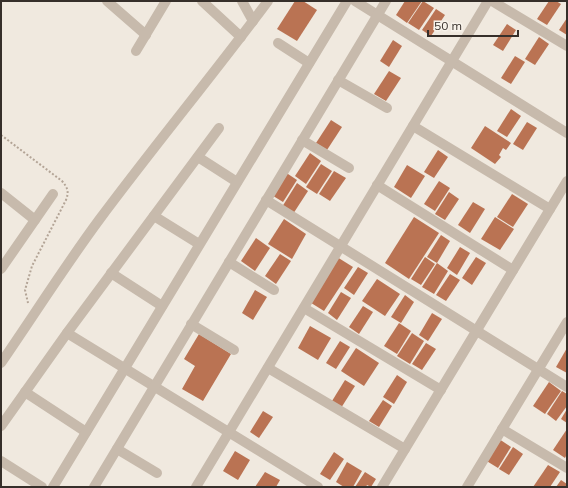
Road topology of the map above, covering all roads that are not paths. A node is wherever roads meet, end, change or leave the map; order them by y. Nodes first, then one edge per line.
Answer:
1 (106, 1) edge
2 (166, 1) edge
3 (202, 1) edge
4 (242, 1) edge
5 (268, 1) edge
6 (346, 1) edge
7 (355, 1) edge
8 (386, 1) edge
9 (488, 1) edge
10 (492, 1) edge
11 (377, 15) junction
12 (253, 21) junction
13 (146, 35) junction
14 (241, 37) junction
15 (278, 43) dead end
16 (567, 46) edge
17 (136, 51) dead end
18 (452, 61) junction
19 (309, 63) junction
20 (338, 80) junction
21 (387, 108) dead end
22 (412, 126) junction
23 (219, 128) dead end
24 (567, 133) edge
25 (302, 140) junction
26 (198, 157) junction
27 (349, 168) dead end
28 (567, 181) edge
29 (237, 182) junction
30 (377, 186) junction
31 (1, 193) edge
32 (53, 194) dead end
33 (266, 200) junction
34 (550, 209) junction
35 (154, 216) junction
36 (35, 220) junction
37 (199, 244) junction
38 (340, 247) junction
39 (228, 262) junction
40 (1, 269) edge
41 (513, 270) junction
42 (111, 273) junction
43 (274, 290) dead end
44 (162, 306) junction
45 (304, 308) junction
46 (567, 322) edge
47 (191, 324) junction
48 (476, 331) junction
49 (67, 333) junction
50 (234, 350) dead end
51 (1, 363) edge
52 (124, 368) junction
53 (268, 368) junction
54 (538, 370) junction
55 (155, 387) junction
56 (567, 387) edge
57 (441, 390) junction
58 (25, 392) junction
59 (1, 426) edge
60 (502, 429) junction
61 (86, 432) junction
62 (229, 432) junction
63 (117, 449) junction
64 (405, 449) junction
65 (1, 460) edge
66 (567, 468) edge
67 (157, 473) dead end
68 (42, 487) edge
69 (53, 487) edge
70 (94, 487) edge
71 (196, 487) edge
72 (318, 487) edge
73 (382, 487) edge
74 (467, 487) edge

1 - 13 street
2 - 13 street
3 - 14 street
4 - 12 street
5 - 12 street
6 - 19 street
7 - 11 street
8 - 11 street
9 - 18 street
10 - 16 street
11 - 18 street
11 - 20 street
12 - 14 street
13 - 17 street
14 - 51 street
15 - 19 street
18 - 22 street
18 - 24 street
19 - 29 street
20 - 21 street
20 - 25 street
22 - 30 street
22 - 34 street
23 - 26 street
25 - 27 street
25 - 33 street
26 - 29 street
26 - 35 street
28 - 34 street
29 - 37 street
30 - 38 street
30 - 41 street
31 - 36 street
32 - 36 street
33 - 38 street
33 - 39 street
34 - 41 street
35 - 37 street
35 - 42 street
36 - 40 street
37 - 44 street
38 - 45 street
38 - 48 street
39 - 43 street
39 - 47 street
41 - 48 street
42 - 44 street
42 - 49 street
44 - 52 street
45 - 53 street
45 - 57 street
46 - 54 street
47 - 50 street
47 - 55 street
48 - 54 street
48 - 57 street
49 - 52 street
49 - 58 street
52 - 55 street
52 - 61 street
53 - 62 street
53 - 64 street
54 - 56 street
54 - 60 street
55 - 62 street
55 - 63 street
57 - 64 street
58 - 59 street
58 - 61 street
60 - 66 street
60 - 74 street
61 - 69 street
62 - 71 street
62 - 72 street
63 - 67 street
63 - 70 street
64 - 73 street
65 - 68 street

